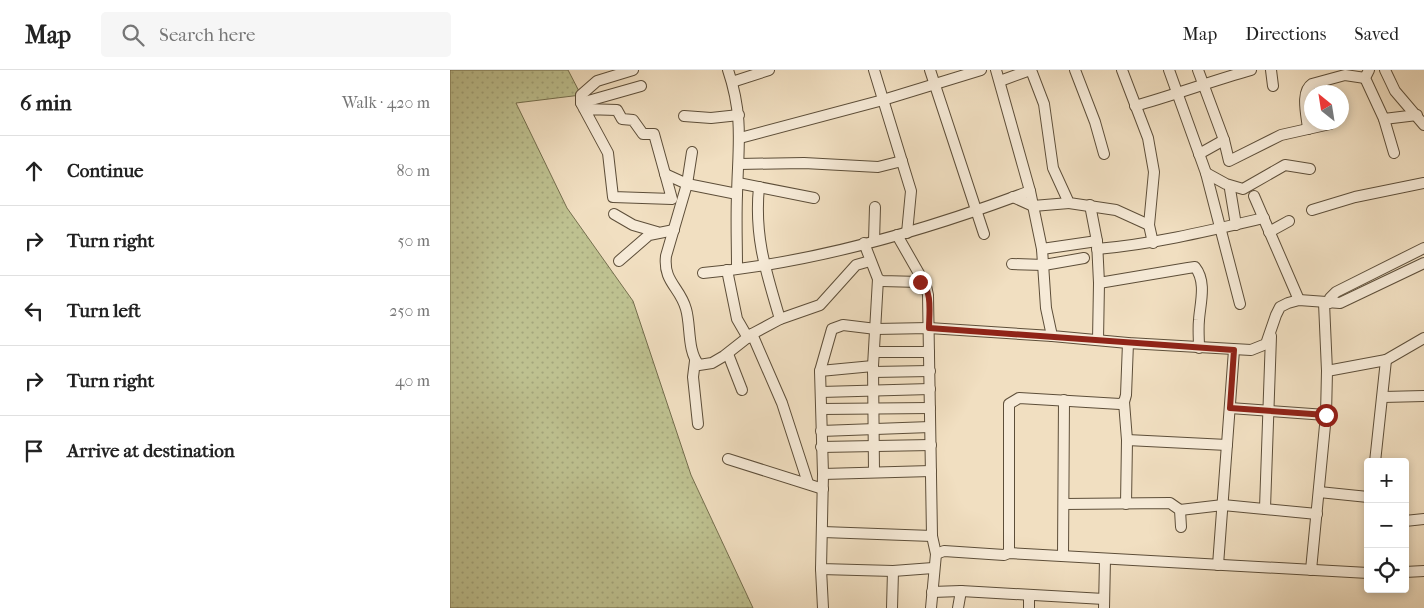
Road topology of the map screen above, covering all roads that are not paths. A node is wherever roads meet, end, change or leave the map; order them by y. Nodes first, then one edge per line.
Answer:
1 (633, 70) edge
2 (728, 70) edge
3 (769, 70) edge
4 (874, 70) edge
5 (930, 70) edge
6 (981, 70) edge
7 (996, 70) edge
8 (1030, 70) edge
9 (1075, 70) edge
10 (1122, 70) edge
11 (1168, 70) edge
12 (1198, 70) edge
13 (1251, 70) edge
14 (1271, 70) edge
15 (1385, 70) edge
16 (1367, 74) edge
17 (732, 82) junction
18 (1000, 82) junction
19 (1202, 83) junction
20 (935, 85) junction
21 (1311, 85) edge
22 (641, 86) dead end
23 (1273, 86) dead end
24 (1177, 94) junction
25 (883, 100) junction
26 (583, 106) junction
27 (1135, 106) junction
28 (738, 115) junction
29 (1417, 115) junction
30 (684, 116) dead end
31 (1384, 119) junction
32 (1424, 125) edge
33 (1304, 130) edge
34 (740, 138) junction
35 (1224, 140) junction
36 (692, 152) dead end
37 (1394, 153) dead end
38 (1104, 154) dead end
39 (1199, 154) junction
40 (902, 161) junction
41 (739, 164) junction
42 (1310, 169) dead end
43 (1206, 173) junction
44 (665, 174) junction
45 (1424, 182) edge
46 (738, 183) junction
47 (688, 184) junction
48 (759, 187) junction
49 (1230, 189) dead end
50 (1030, 191) junction
51 (737, 194) junction
52 (1254, 196) dead end
53 (1013, 197) junction
54 (814, 198) dead end
55 (1069, 203) junction
56 (1090, 205) junction
57 (1033, 206) junction
58 (875, 207) dead end
59 (1312, 210) dead end
60 (977, 211) junction
61 (614, 214) dead end
62 (1264, 218) junction
63 (1289, 222) dead end
64 (1149, 225) junction
65 (1236, 225) junction
66 (674, 230) junction
67 (1221, 230) junction
68 (657, 232) junction
69 (1269, 232) junction
70 (902, 234) junction
71 (984, 234) dead end
72 (869, 242) junction
73 (1153, 243) junction
74 (1097, 245) junction
75 (1424, 248) edge
76 (1042, 249) junction
77 (1413, 253) junction
78 (1084, 258) dead end
79 (619, 261) dead end
80 (870, 261) junction
81 (1012, 264) dead end
82 (1421, 264) edge
83 (763, 265) junction
84 (1044, 265) junction
85 (732, 269) junction
86 (703, 273) dead end
87 (878, 279) junction
88 (924, 284) junction
89 (1099, 284) junction
90 (1299, 300) junction
91 (1326, 303) junction
92 (1240, 304) dead end
93 (780, 319) junction
94 (929, 328) junction
95 (876, 329) junction
96 (1272, 332) junction
97 (750, 336) junction
98 (1052, 336) junction
99 (1424, 338) edge
100 (1098, 340) junction
101 (1128, 343) junction
102 (1199, 348) junction
103 (1234, 350) junction
104 (874, 352) junction
105 (929, 352) junction
106 (728, 354) junction
107 (1386, 360) junction
108 (695, 361) junction
109 (873, 369) junction
110 (820, 371) junction
111 (930, 371) junction
112 (1327, 371) junction
113 (930, 389) junction
114 (742, 390) dead end
115 (873, 390) junction
116 (821, 392) junction
117 (1383, 396) junction
118 (1424, 396) edge
119 (1064, 400) junction
120 (1124, 402) junction
121 (873, 408) junction
122 (930, 408) junction
123 (1230, 408) junction
124 (822, 409) junction
125 (1270, 409) junction
126 (1326, 415) junction
127 (698, 424) dead end
128 (930, 427) junction
129 (874, 428) junction
130 (820, 431) junction
131 (1127, 440) junction
132 (1227, 445) junction
133 (931, 446) junction
134 (821, 447) junction
135 (874, 448) junction
136 (1375, 458) edge
137 (728, 459) dead end
138 (931, 471) junction
139 (874, 472) junction
140 (822, 474) junction
141 (808, 483) junction
142 (822, 489) junction
143 (1319, 492) junction
144 (1364, 497) edge
145 (1064, 504) junction
146 (1126, 504) junction
147 (1223, 505) junction
148 (1265, 508) junction
149 (1180, 510) junction
150 (1317, 514) junction
151 (1424, 519) edge
152 (1409, 521) edge
153 (1181, 527) dead end
154 (823, 532) junction
155 (932, 536) junction
156 (1009, 553) junction
157 (936, 554) junction
158 (1063, 556) junction
159 (1105, 559) junction
160 (1218, 565) junction
161 (933, 568) junction
162 (821, 570) junction
163 (893, 570) junction
164 (1311, 570) junction
165 (1424, 571) edge
166 (1409, 572) edge
167 (1364, 573) edge
168 (961, 591) junction
169 (932, 592) junction
170 (1029, 595) junction
171 (1104, 604) edge
172 (823, 608) edge
173 (892, 608) edge
174 (931, 608) edge
175 (958, 608) edge
176 (1029, 608) edge

1 - 26 street
2 - 17 street
3 - 17 street
4 - 25 street
5 - 20 street
6 - 20 street
7 - 18 street
8 - 18 street
8 - 55 street
9 - 38 street
10 - 27 street
11 - 24 street
12 - 19 street
13 - 19 street
14 - 23 street
15 - 29 street
16 - 21 street
16 - 31 street
17 - 28 street
18 - 50 street
19 - 24 street
19 - 35 street
20 - 25 street
20 - 60 street
22 - 26 street
24 - 27 street
24 - 39 street
25 - 34 street
25 - 40 street
26 - 44 street
26 - 44 street
27 - 64 street
28 - 30 street
28 - 34 street
29 - 31 street
29 - 32 street
31 - 37 street
33 - 35 street
34 - 41 street
35 - 39 street
36 - 47 street
39 - 43 street
40 - 41 street
40 - 70 street
41 - 46 street
42 - 43 street
43 - 67 street
44 - 47 street
45 - 59 street
46 - 48 street
46 - 51 street
47 - 51 street
47 - 66 street
48 - 54 street
48 - 83 street
49 - 65 street
50 - 53 street
50 - 57 street
51 - 85 street
52 - 62 street
53 - 57 street
53 - 60 street
55 - 56 street
55 - 57 street
56 - 64 street
56 - 74 street
57 - 76 street
58 - 72 street
60 - 70 street
60 - 71 street
61 - 68 street
62 - 65 street
62 - 69 street
63 - 69 street
64 - 73 street
65 - 67 street
66 - 68 street
66 - 108 street
67 - 73 street
67 - 92 street
68 - 79 street
69 - 90 street
70 - 72 street
70 - 88 street
72 - 80 street
72 - 83 street
73 - 74 street
74 - 76 street
74 - 89 street
75 - 77 street
76 - 84 street
77 - 82 street
77 - 91 street
78 - 84 street
80 - 87 street
80 - 93 street
81 - 84 street
82 - 91 street
83 - 85 street
83 - 93 street
84 - 98 street
85 - 86 street
85 - 97 street
87 - 88 street
87 - 95 street
88 - 94 street
89 - 100 street
89 - 102 street
90 - 91 street
90 - 96 street
91 - 112 street
93 - 97 street
94 - 95 street
94 - 98 street
94 - 105 street
95 - 104 street
95 - 110 street
96 - 103 street
96 - 125 street
97 - 106 street
97 - 141 street
98 - 100 street
99 - 107 street
100 - 101 street
101 - 102 street
101 - 120 street
102 - 103 street
103 - 123 street
104 - 105 street
104 - 109 street
105 - 111 street
106 - 108 street
106 - 114 street
107 - 112 street
107 - 117 street
108 - 127 street
109 - 110 street
109 - 111 street
109 - 115 street
110 - 116 street
111 - 113 street
112 - 126 street
113 - 115 street
113 - 122 street
115 - 116 street
115 - 121 street
116 - 124 street
117 - 118 street
117 - 136 street
119 - 120 street
119 - 145 street
119 - 156 street
120 - 131 street
121 - 122 street
121 - 124 street
121 - 129 street
122 - 128 street
123 - 125 street
123 - 132 street
124 - 130 street
125 - 126 street
125 - 148 street
126 - 143 street
128 - 129 street
128 - 133 street
129 - 130 street
129 - 135 street
130 - 134 street
131 - 132 street
131 - 146 street
132 - 147 street
133 - 135 street
133 - 138 street
134 - 135 street
134 - 140 street
135 - 139 street
137 - 141 street
138 - 139 street
138 - 155 street
139 - 140 street
140 - 142 street
141 - 142 street
142 - 154 street
143 - 144 street
143 - 150 street
145 - 146 street
145 - 158 street
146 - 149 street
147 - 148 street
147 - 149 street
147 - 160 street
148 - 150 street
149 - 153 street
150 - 164 street
151 - 152 street
154 - 155 street
154 - 162 street
155 - 157 street
156 - 157 street
156 - 158 street
157 - 161 street
158 - 159 street
159 - 160 street
159 - 171 street
160 - 164 street
161 - 163 street
161 - 169 street
162 - 163 street
162 - 172 street
163 - 173 street
164 - 167 street
165 - 166 street
168 - 169 street
168 - 170 street
168 - 175 street
169 - 174 street
170 - 171 street
170 - 176 street

